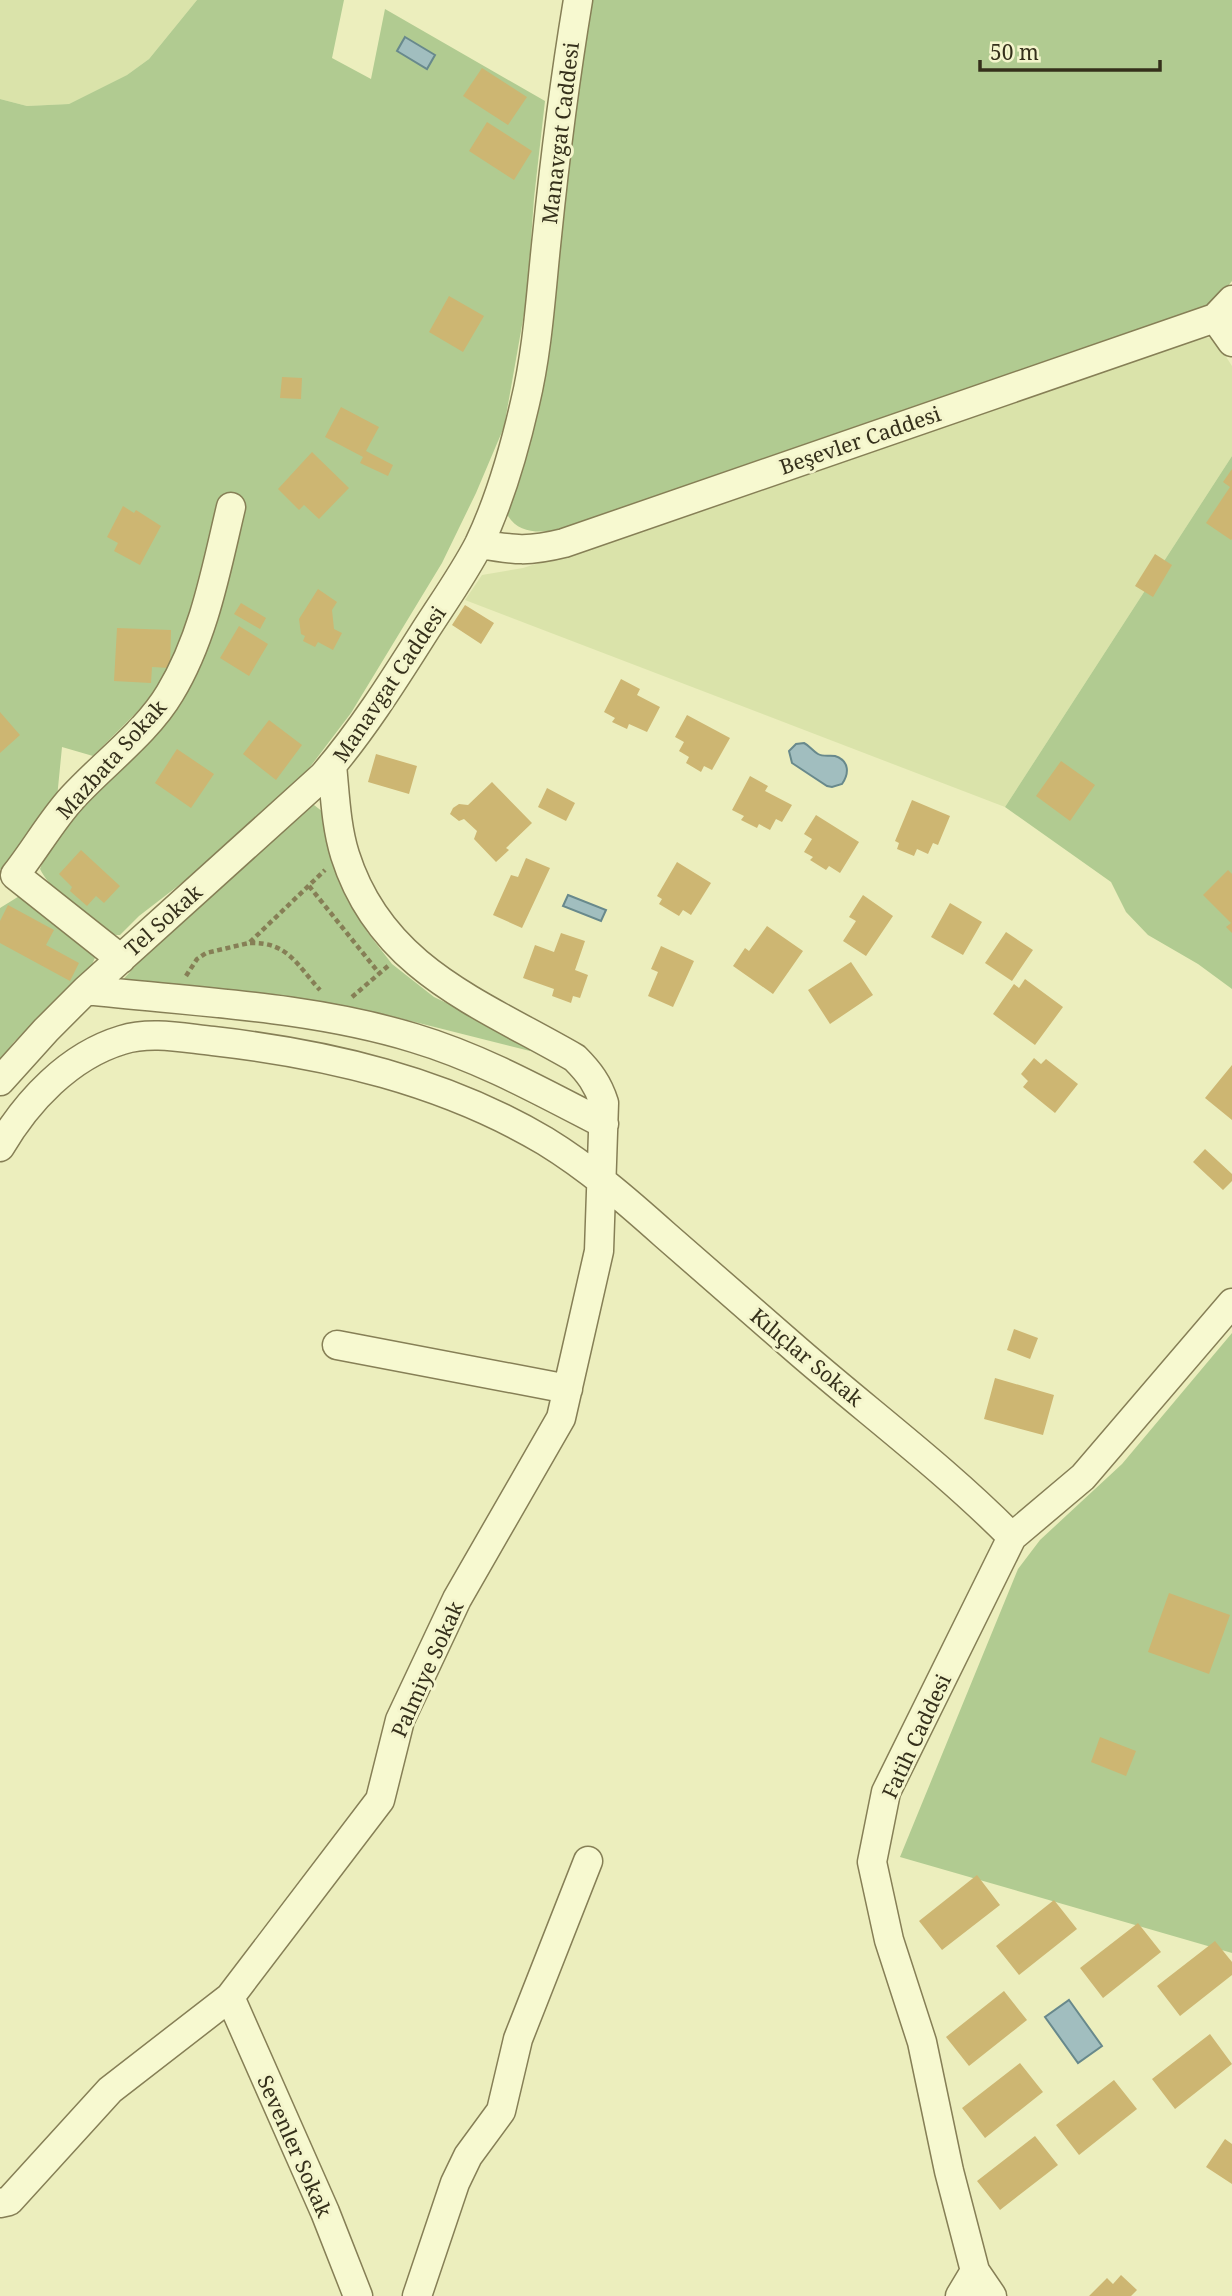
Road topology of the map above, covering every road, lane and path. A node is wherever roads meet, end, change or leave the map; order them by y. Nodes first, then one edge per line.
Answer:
1 (578, 0) edge
2 (1224, 309) edge
3 (1232, 342) edge
4 (231, 507) dead end
5 (479, 544) junction
6 (332, 765) junction
7 (345, 855) junction
8 (309, 886) junction
9 (249, 943) junction
10 (405, 952) junction
11 (121, 959) junction
12 (379, 974) junction
13 (86, 990) junction
14 (323, 993) dead end
15 (174, 1000) junction
16 (344, 1003) dead end
17 (0, 1081) edge
18 (604, 1124) junction
19 (0, 1147) edge
20 (600, 1178) junction
21 (1232, 1303) edge
22 (337, 1345) dead end
23 (568, 1389) junction
24 (1012, 1537) junction
25 (588, 1861) dead end
26 (230, 1997) junction
27 (0, 2203) edge
28 (975, 2271) junction
29 (358, 2296) edge
30 (417, 2296) edge
31 (960, 2296) edge
32 (992, 2296) edge

1 - 5 street, Manavgat Caddesi
2 - 3 street
2 - 5 street, Beşevler Caddesi
4 - 11 street, Mazbata Sokak
5 - 6 street, Manavgat Caddesi
6 - 7 street, Manavgat Caddesi
6 - 11 street, Tel Sokak
7 - 8 path
7 - 10 street, Manavgat Caddesi
8 - 9 path
8 - 12 path
9 - 14 path
9 - 15 path
10 - 12 path
10 - 18 street, Manavgat Caddesi
11 - 13 street, Tel Sokak
12 - 16 path
13 - 15 street
13 - 17 street, Tel Sokak
15 - 18 street
18 - 20 street, Manavgat Caddesi
19 - 20 street
20 - 23 street, Palmiye Sokak
20 - 24 street, Kılıçlar Sokak
21 - 24 street, Fatih Caddesi
22 - 23 street
23 - 26 street, Palmiye Sokak
24 - 28 street, Fatih Caddesi
25 - 30 street
26 - 27 street, Palmiye Sokak
26 - 29 street, Sevenler Sokak
28 - 31 street
28 - 32 street

